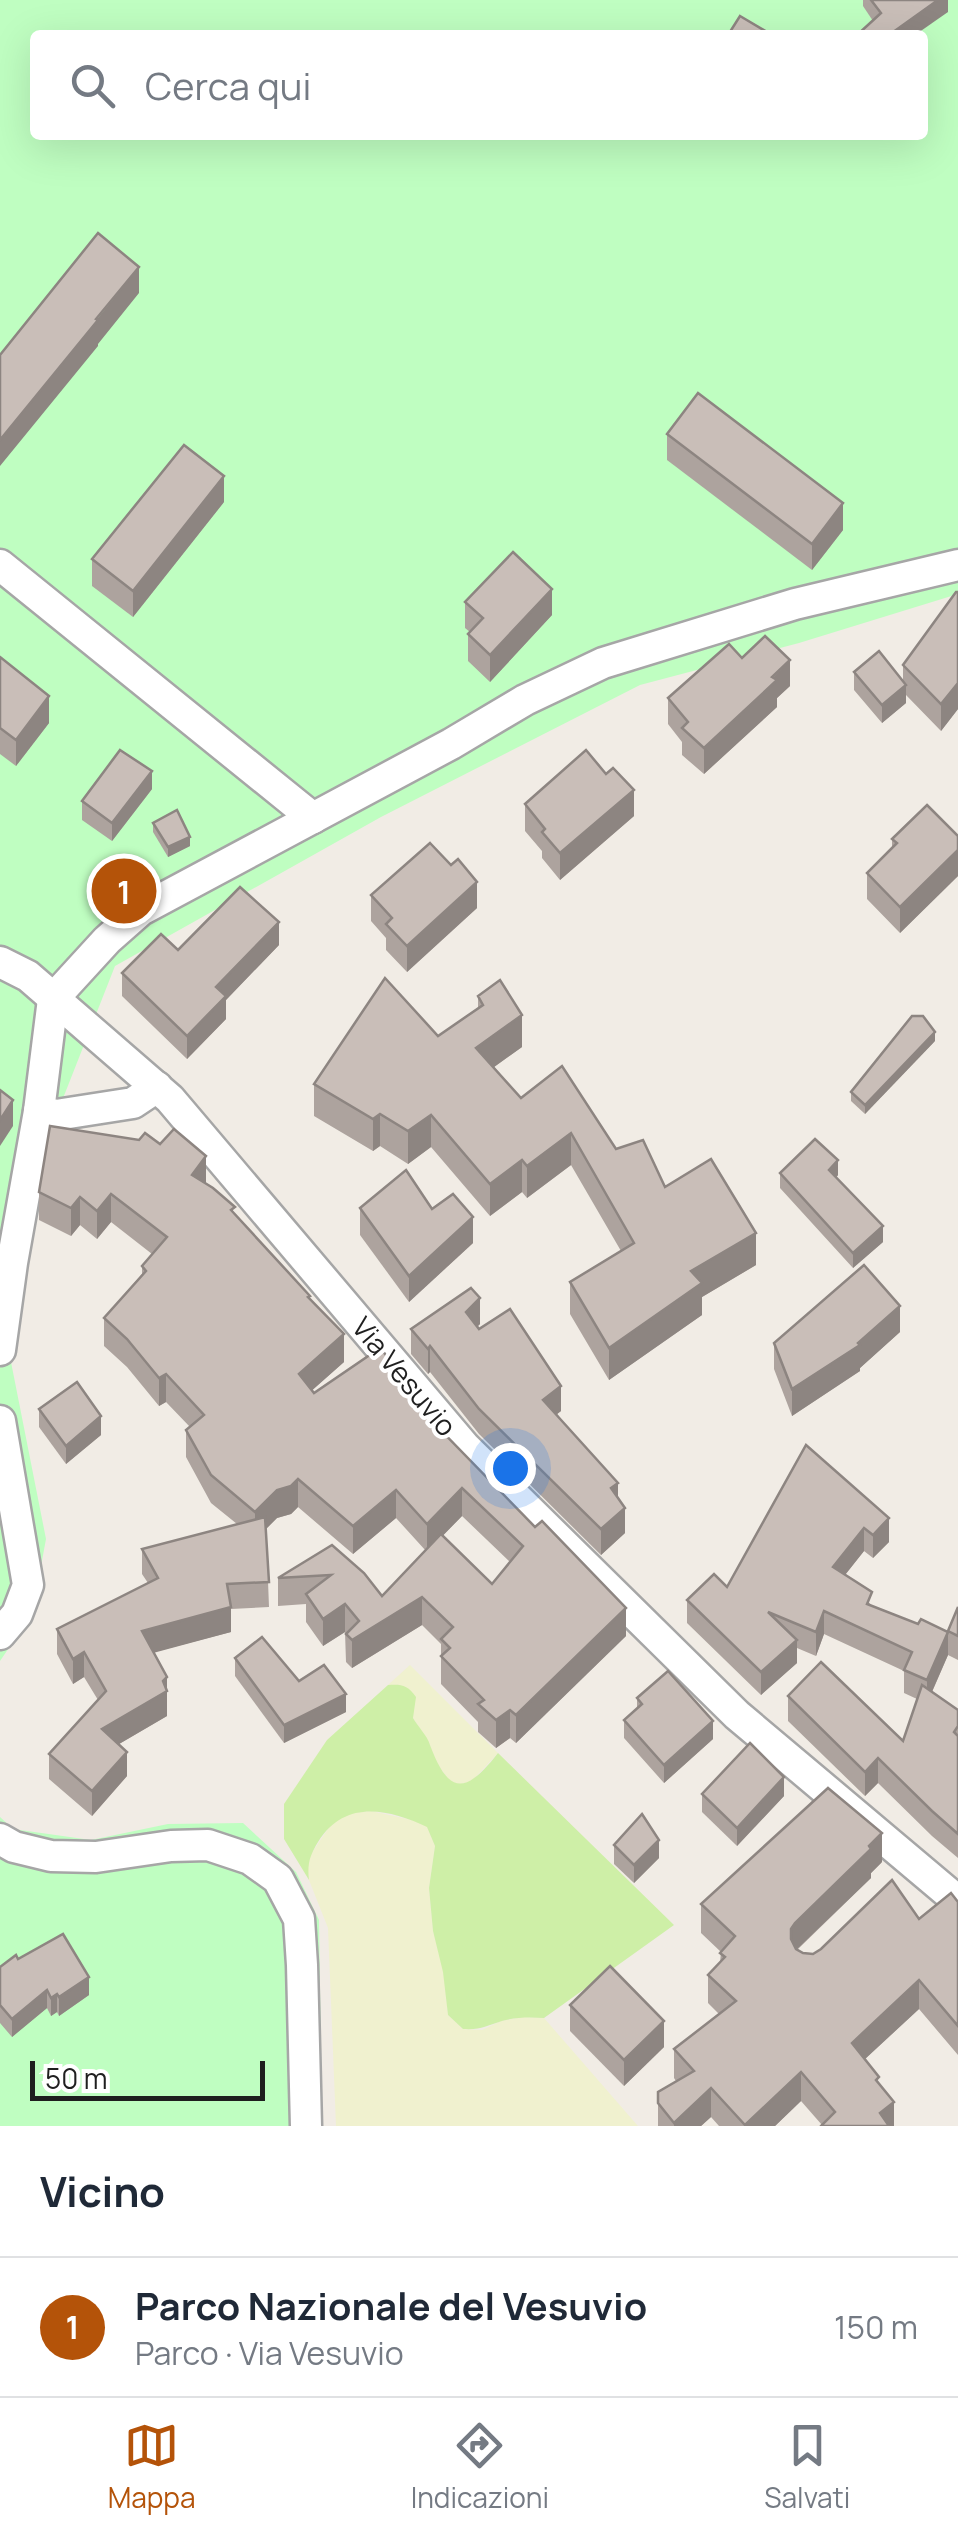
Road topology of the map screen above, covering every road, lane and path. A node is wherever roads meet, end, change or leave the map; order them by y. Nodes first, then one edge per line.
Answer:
1 (0, 565) edge
2 (958, 565) edge
3 (314, 818) junction
4 (0, 962) edge
5 (53, 998) junction
6 (157, 1087) junction
7 (39, 1111) junction
8 (0, 1350) edge
9 (0, 1420) edge
10 (0, 1634) edge
11 (0, 1840) edge
12 (913, 1863) junction
13 (887, 1888) edge
14 (958, 1900) edge
15 (306, 2126) edge

1 - 3 street
2 - 3 street
3 - 5 street
4 - 5 street, Via Vesuvio
5 - 6 street, Via Vesuvio
5 - 7 street
6 - 7 street
6 - 12 street, Via Vesuvio
7 - 8 street
9 - 10 street
11 - 15 street
12 - 13 street
12 - 14 street, Via Vesuvio

